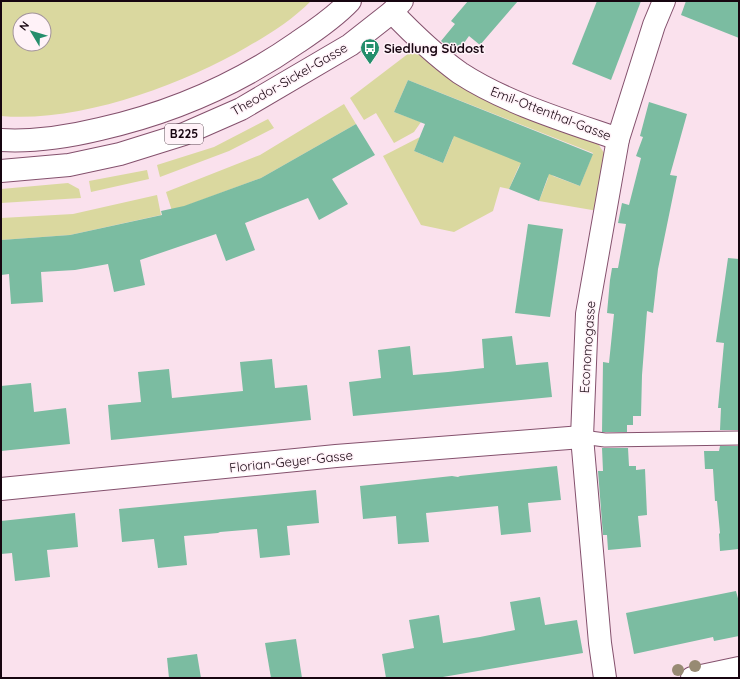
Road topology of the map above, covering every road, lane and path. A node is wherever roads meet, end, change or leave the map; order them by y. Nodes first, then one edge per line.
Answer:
1 (350, 1) edge
2 (664, 1) edge
3 (397, 6) edge
4 (618, 139) junction
5 (1, 140) edge
6 (1, 171) edge
7 (582, 437) junction
8 (739, 438) edge
9 (1, 489) edge
10 (739, 668) edge
11 (605, 678) edge
12 (692, 678) edge

1 - 5 street, Theodor-Sickel-Gasse / B225
2 - 4 street, Economogasse
3 - 4 street, Emil-Ottenthal-Gasse
3 - 6 street, Theodor-Sickel-Gasse / B225
4 - 7 street, Economogasse
7 - 8 lane
7 - 9 street, Florian-Geyer-Gasse
7 - 11 street, Economogasse
10 - 12 street

